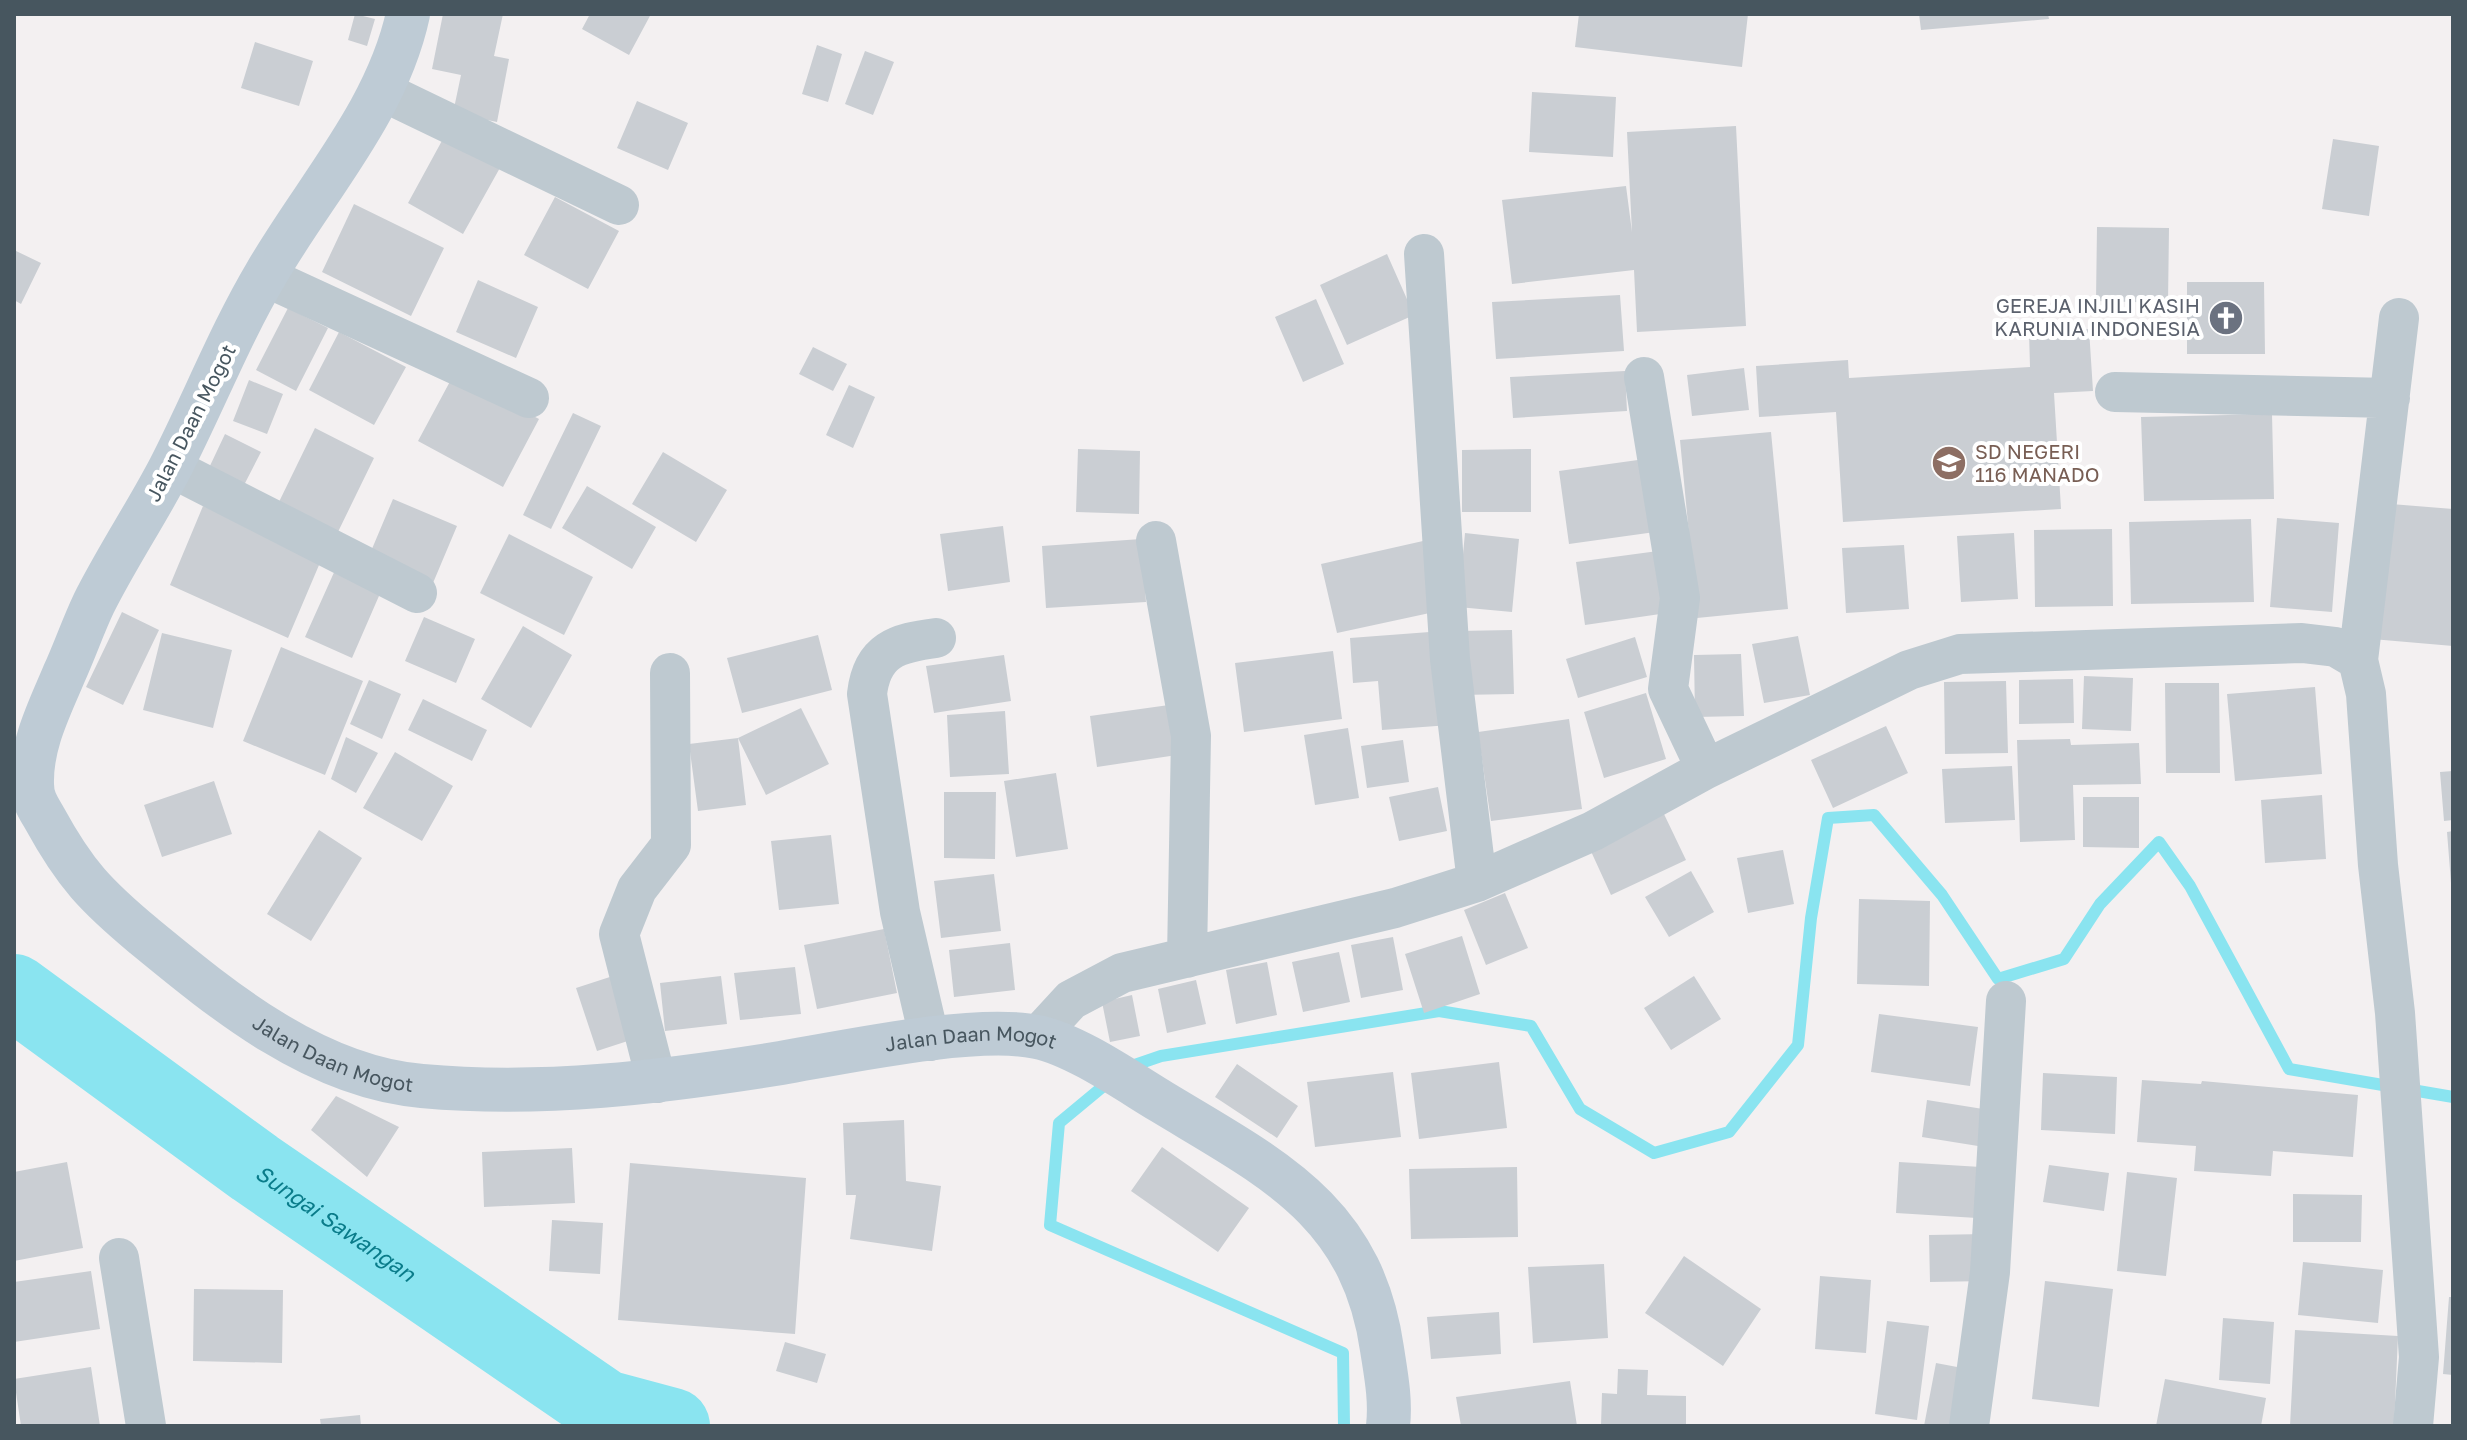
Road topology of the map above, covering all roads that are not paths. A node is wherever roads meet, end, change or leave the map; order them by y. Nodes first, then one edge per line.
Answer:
1 (408, 14) edge
2 (382, 91) junction
3 (619, 205) dead end
4 (1424, 254) dead end
5 (264, 276) junction
6 (2399, 318) dead end
7 (1644, 377) dead end
8 (2115, 392) dead end
9 (529, 398) dead end
10 (2390, 398) junction
11 (170, 467) junction
12 (1156, 541) dead end
13 (417, 593) dead end
14 (936, 638) dead end
15 (2358, 660) junction
16 (670, 673) dead end
17 (1706, 769) junction
18 (23, 795) edge
19 (1477, 882) junction
20 (1187, 958) junction
21 (2006, 1001) dead end
22 (930, 1041) junction
23 (1055, 1045) junction
24 (657, 1083) junction
25 (119, 1258) dead end
26 (146, 1426) edge
27 (1388, 1426) edge
28 (1969, 1426) edge
29 (2413, 1426) edge

1 - 2 main road, Jalan Daan Mogot
2 - 3 street
2 - 5 main road, Jalan Daan Mogot
4 - 19 street
5 - 9 street
5 - 11 main road, Jalan Daan Mogot
6 - 10 street
7 - 17 street
8 - 10 street
10 - 15 street
11 - 13 street
11 - 18 main road, Jalan Daan Mogot
12 - 20 street
14 - 22 street
15 - 17 street
15 - 29 street
16 - 24 street
17 - 19 street
18 - 24 main road, Jalan Daan Mogot
19 - 20 street
20 - 23 street
21 - 28 street
22 - 23 main road, Jalan Daan Mogot
22 - 24 main road, Jalan Daan Mogot
23 - 27 main road, Jalan Daan Mogot
25 - 26 street

